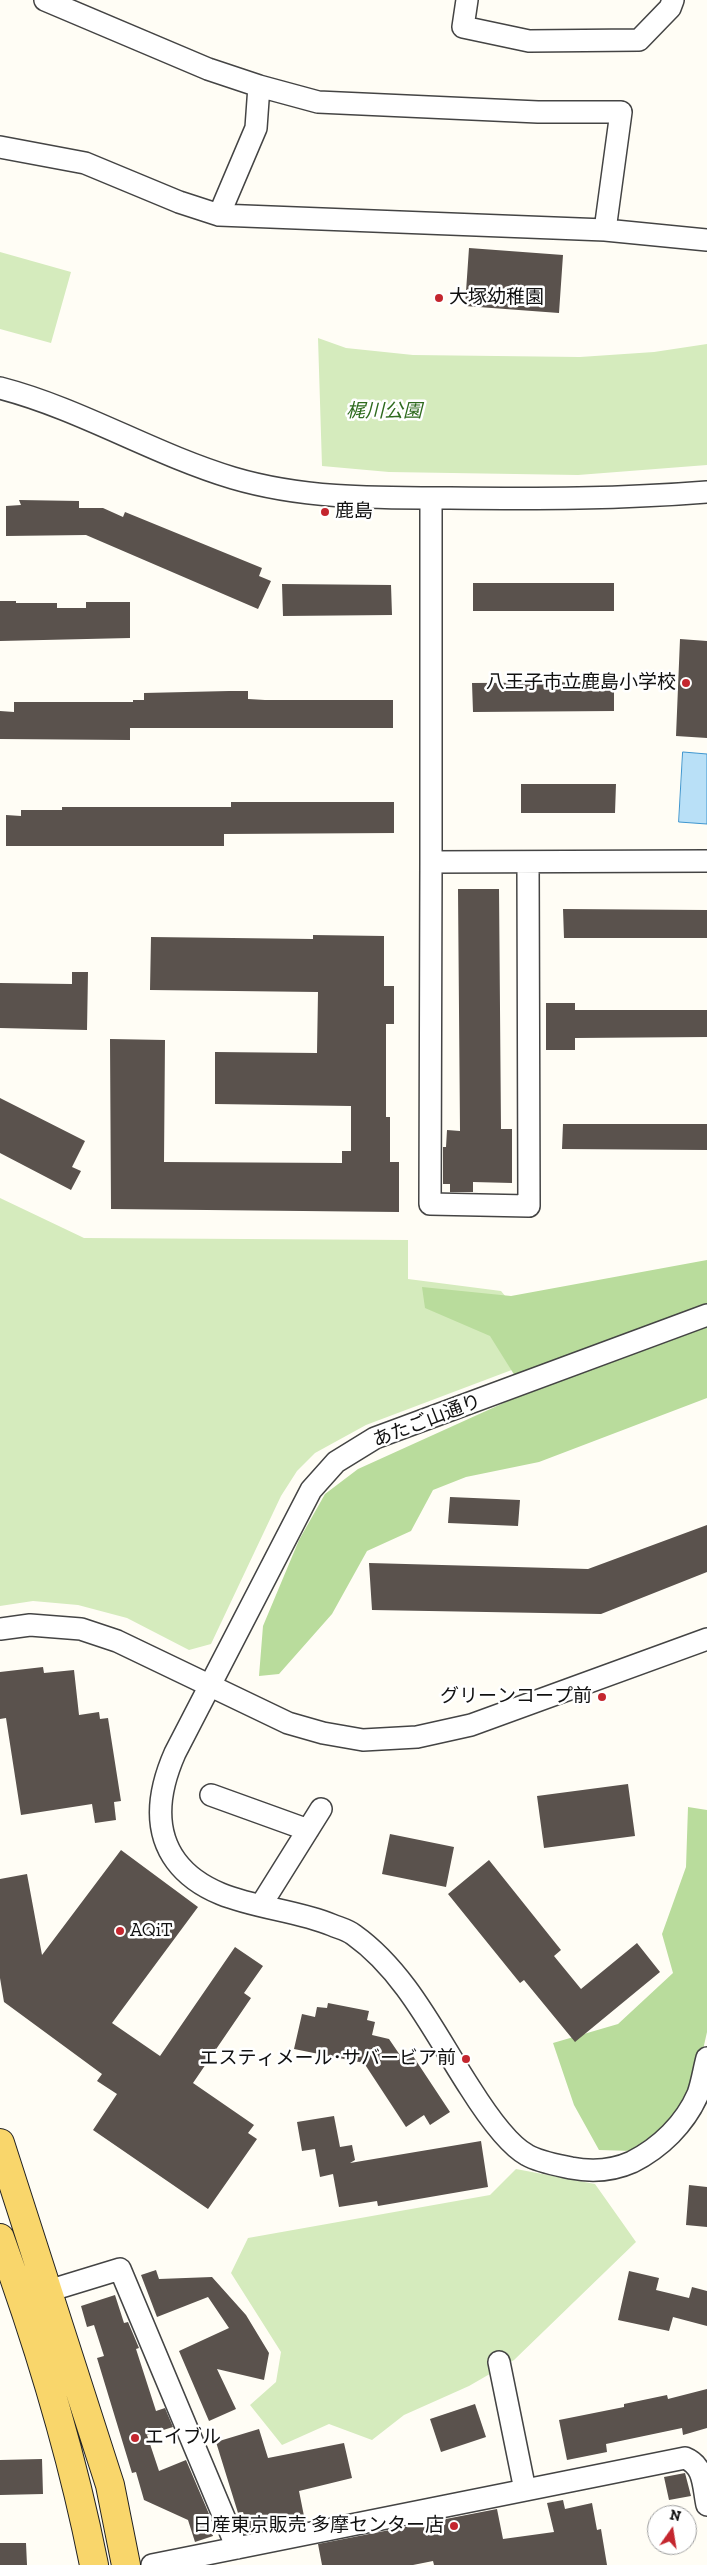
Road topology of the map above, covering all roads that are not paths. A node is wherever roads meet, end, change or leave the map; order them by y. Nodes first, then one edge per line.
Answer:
1 (45, 0) edge
2 (467, 0) edge
3 (673, 0) edge
4 (259, 86) junction
5 (0, 147) edge
6 (219, 214) junction
7 (605, 230) junction
8 (707, 240) edge
9 (0, 388) edge
10 (707, 492) edge
11 (431, 498) junction
12 (707, 861) edge
13 (431, 862) junction
14 (528, 862) junction
15 (707, 1315) edge
16 (0, 1629) edge
17 (707, 1640) edge
18 (210, 1687) junction
19 (211, 1795) dead end
20 (321, 1809) dead end
21 (308, 1830) junction
22 (261, 1905) junction
23 (707, 2058) edge
24 (0, 2143) edge
25 (0, 2238) edge
26 (48, 2291) junction
27 (499, 2362) dead end
28 (525, 2490) junction
29 (707, 2505) edge
30 (237, 2548) junction
31 (94, 2565) edge
32 (126, 2565) edge
33 (152, 2565) edge

1 - 4 street
2 - 3 street
4 - 6 street
4 - 7 street
5 - 6 street
6 - 7 street
7 - 8 street
9 - 11 street
10 - 11 street
11 - 13 street
12 - 14 street
13 - 14 street
13 - 14 street
15 - 18 street, あたご山通り
16 - 18 street
17 - 18 street
18 - 22 street, あたご山通り
19 - 21 street
20 - 21 street
21 - 22 street
22 - 23 street, あたご山通り
24 - 26 main road
25 - 31 main road
26 - 30 street
26 - 32 main road
27 - 28 street
28 - 29 street
28 - 30 street
30 - 33 street

